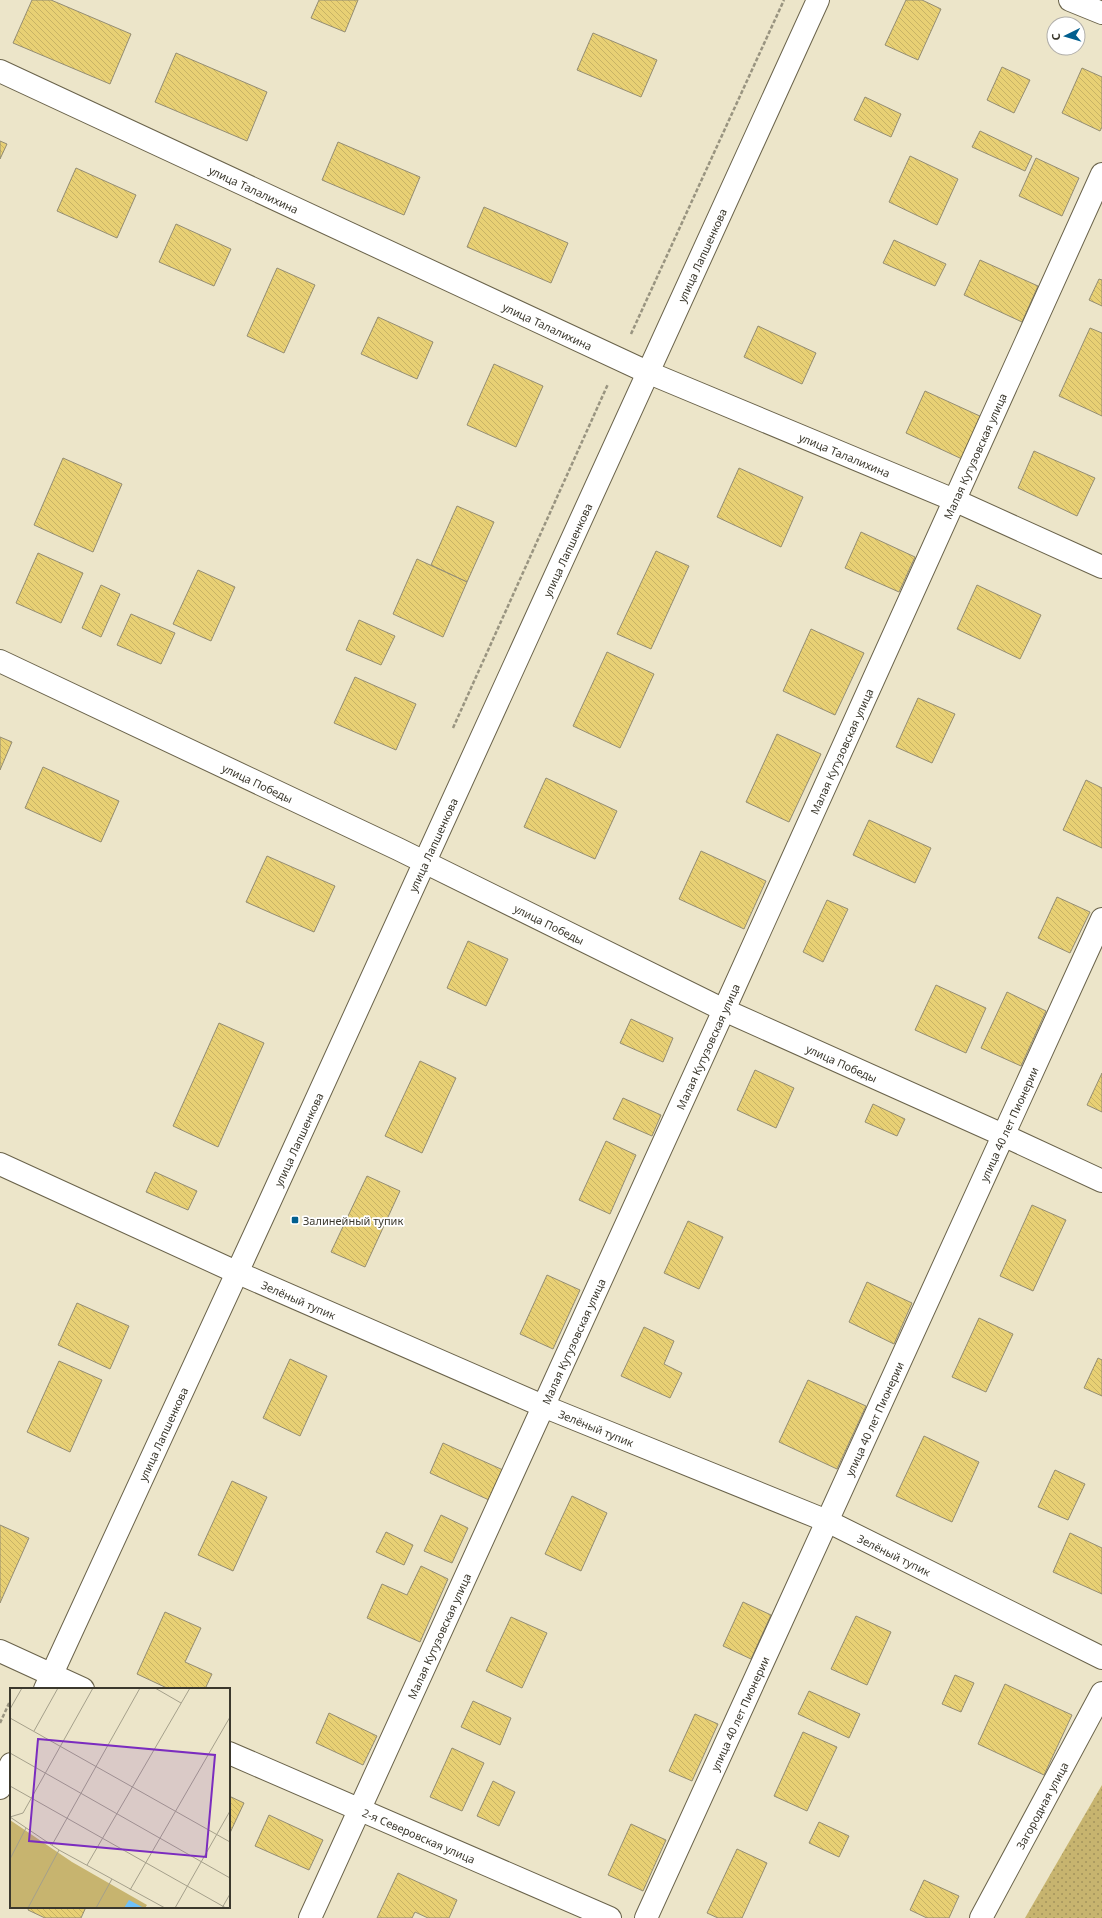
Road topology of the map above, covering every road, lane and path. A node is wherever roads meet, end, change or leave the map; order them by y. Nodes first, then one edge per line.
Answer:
1 (784, 0) edge
2 (818, 0) edge
3 (1070, 0) edge
4 (1102, 13) edge
5 (0, 72) edge
6 (1102, 174) edge
7 (620, 359) junction
8 (647, 372) junction
9 (954, 500) junction
10 (1102, 567) edge
11 (0, 661) edge
12 (450, 734) dead end
13 (425, 862) junction
14 (1102, 919) edge
15 (724, 1010) junction
16 (1003, 1134) junction
17 (0, 1164) edge
18 (1102, 1181) edge
19 (236, 1272) junction
20 (543, 1406) junction
21 (827, 1521) junction
22 (0, 1651) edge
23 (1102, 1658) edge
24 (48, 1682) edge
25 (78, 1688) edge
26 (1102, 1693) edge
27 (10, 1701) edge
28 (0, 1723) edge
29 (230, 1753) edge
30 (10, 1766) edge
31 (0, 1788) edge
32 (360, 1810) junction
33 (310, 1918) edge
34 (610, 1918) edge
35 (646, 1918) edge
36 (981, 1918) edge

1 - 7 path
2 - 8 street, улица Лапшенкова
3 - 4 street
5 - 7 street, улица Талалихина
6 - 9 street, Малая Кутузовская улица
7 - 8 street, улица Талалихина
7 - 12 path
8 - 9 street, улица Талалихина
8 - 13 street, улица Лапшенкова
9 - 10 street, улица Талалихина
9 - 15 street, Малая Кутузовская улица
11 - 13 street, улица Победы
13 - 15 street, улица Победы
13 - 19 street, улица Лапшенкова
14 - 16 street, улица 40 лет Пионерии
15 - 16 street, улица Победы
15 - 20 street, Малая Кутузовская улица
16 - 18 street, улица Победы
16 - 21 street, улица 40 лет Пионерии
17 - 19 street, Зелёный тупик
19 - 20 street, Зелёный тупик
19 - 24 street, улица Лапшенкова
20 - 21 street, Зелёный тупик
20 - 32 street, Малая Кутузовская улица
21 - 23 street, Зелёный тупик
21 - 35 street, улица 40 лет Пионерии
22 - 24 street
24 - 25 street
26 - 36 street, Загородная улица
27 - 28 path
29 - 32 street, 2-я Северовская улица
30 - 31 street
32 - 33 street, Малая Кутузовская улица
32 - 34 street, 2-я Северовская улица

